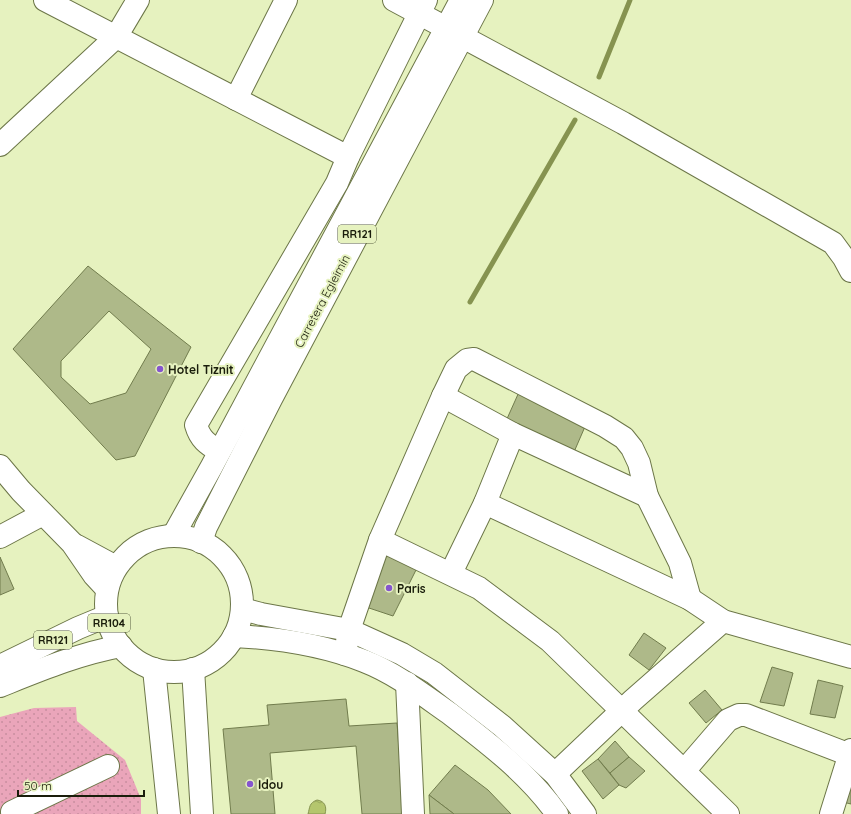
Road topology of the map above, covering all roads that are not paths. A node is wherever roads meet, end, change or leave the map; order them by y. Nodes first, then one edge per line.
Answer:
1 (45, 0) edge
2 (138, 0) edge
3 (286, 0) edge
4 (394, 0) edge
5 (461, 0) edge
6 (482, 0) edge
7 (422, 7) edge
8 (454, 32) junction
9 (116, 37) junction
10 (236, 99) junction
11 (375, 102) junction
12 (408, 118) junction
13 (0, 145) edge
14 (348, 157) junction
15 (336, 183) junction
16 (365, 199) junction
17 (851, 271) edge
18 (226, 374) junction
19 (262, 393) junction
20 (443, 396) junction
21 (513, 434) junction
22 (219, 451) junction
23 (1, 469) edge
24 (647, 496) junction
25 (485, 503) junction
26 (43, 514) junction
27 (173, 536) junction
28 (0, 537) edge
29 (380, 540) junction
30 (201, 542) junction
31 (72, 543) junction
32 (116, 567) junction
33 (451, 573) junction
34 (107, 589) junction
35 (690, 599) junction
36 (242, 609) junction
37 (107, 616) junction
38 (723, 621) junction
39 (349, 630) junction
40 (234, 636) junction
41 (121, 646) junction
42 (345, 654) junction
43 (851, 657) edge
44 (0, 666) edge
45 (154, 669) junction
46 (193, 669) junction
47 (407, 683) junction
48 (0, 686) edge
49 (622, 711) junction
50 (850, 752) edge
51 (108, 766) dead end
52 (684, 771) junction
53 (555, 774) junction
54 (8, 810) edge
55 (169, 814) edge
56 (202, 814) edge
57 (413, 814) edge
58 (557, 814) edge
59 (585, 814) edge
60 (728, 814) edge
61 (831, 814) edge

1 - 9 main road
2 - 9 main road
3 - 10 main road
4 - 7 main road
5 - 8 main road, Carretera Egleimín / RR121
6 - 8 main road, Carretera Egleimín / RR121
7 - 8 main road
7 - 11 main road
8 - 12 main road, Carretera Egleimín / RR121
8 - 17 main road
9 - 10 main road
9 - 13 main road
10 - 14 main road
11 - 12 main road
11 - 14 main road
12 - 16 main road, Carretera Egleimín / RR121
14 - 15 main road
15 - 16 main road
15 - 18 main road
16 - 19 main road, Carretera Egleimín / RR121
18 - 19 main road
18 - 22 main road
19 - 22 main road, Carretera Egleimín / RR121
19 - 30 main road, Carretera Egleimín / RR121
20 - 21 main road
20 - 24 main road
20 - 29 main road
21 - 24 main road
21 - 25 main road
22 - 27 main road, Carretera Egleimín / RR121
23 - 26 main road
24 - 35 main road
25 - 33 main road
25 - 35 main road
26 - 28 main road
26 - 31 main road
27 - 30 main road, RR104
27 - 32 main road, RR104
29 - 33 main road
29 - 39 main road
30 - 36 main road, RR104
31 - 32 main road
31 - 34 main road
32 - 34 main road, RR104
33 - 49 main road
34 - 37 main road, RR104
35 - 38 main road
36 - 39 main road
36 - 40 main road, RR104
37 - 41 main road, RR104
37 - 44 main road, RR121
38 - 43 main road
38 - 49 main road
39 - 42 main road
39 - 53 main road
40 - 42 main road
40 - 46 main road, RR104
41 - 45 main road, RR104
41 - 48 main road, RR121
42 - 47 main road
45 - 46 main road, RR104
45 - 55 main road
46 - 56 main road
47 - 57 main road
47 - 58 main road
49 - 52 main road
49 - 53 main road
50 - 52 main road
50 - 61 main road
51 - 54 main road
52 - 60 main road
53 - 59 main road

